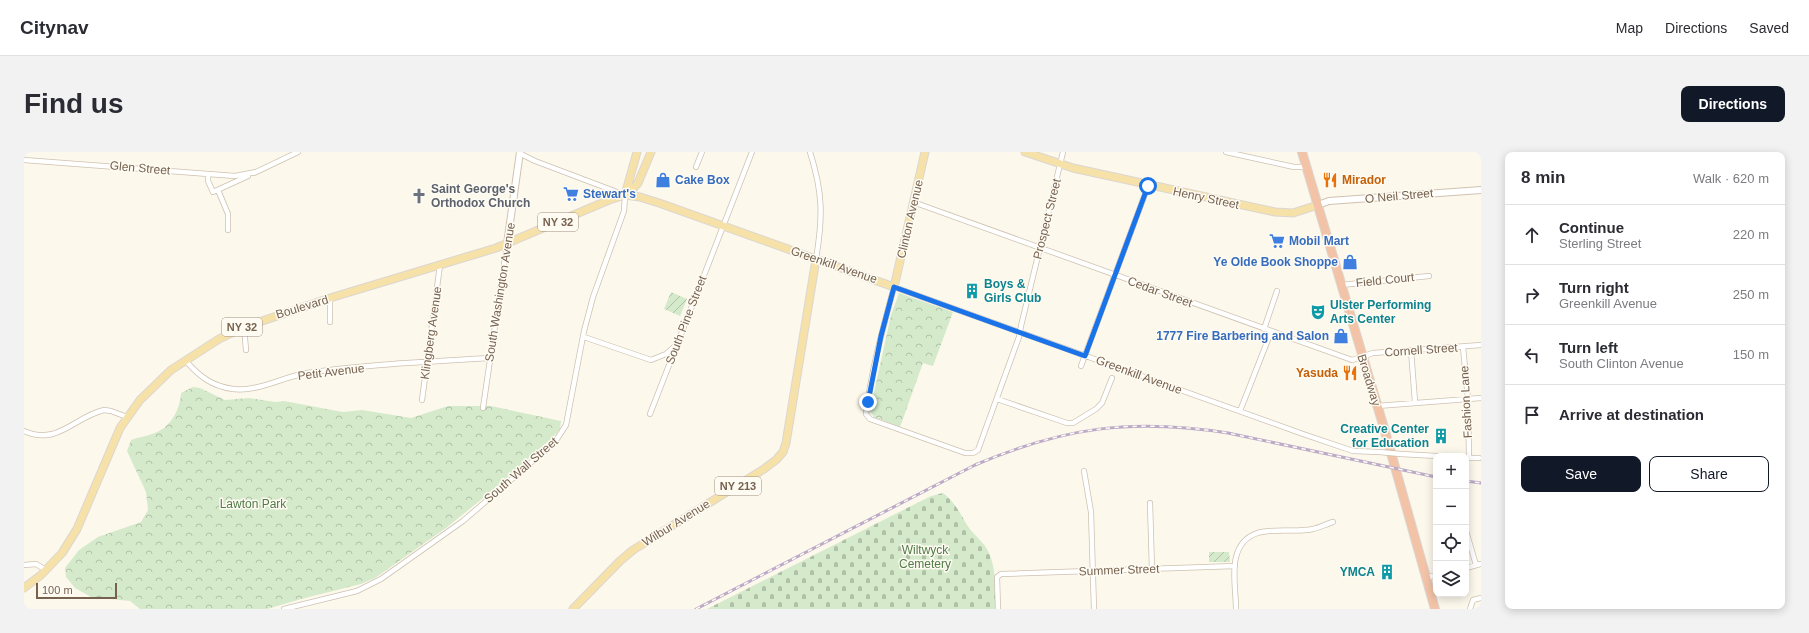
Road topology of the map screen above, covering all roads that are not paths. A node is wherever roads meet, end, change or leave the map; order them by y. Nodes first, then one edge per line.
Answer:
1 (298, 152) edge
2 (519, 152) edge
3 (637, 152) edge
4 (651, 152) edge
5 (702, 152) edge
6 (752, 152) edge
7 (810, 152) edge
8 (925, 152) edge
9 (1025, 152) edge
10 (1063, 152) edge
11 (1226, 152) edge
12 (1302, 152) edge
13 (24, 160) edge
14 (1060, 164) junction
15 (696, 167) dead end
16 (1307, 167) junction
17 (256, 172) junction
18 (208, 174) junction
19 (1148, 186) junction
20 (1481, 190) edge
21 (215, 191) junction
22 (625, 195) junction
23 (914, 202) junction
24 (1318, 205) junction
25 (723, 226) junction
26 (228, 230) dead end
27 (507, 244) junction
28 (1040, 248) junction
29 (816, 259) junction
30 (440, 265) junction
31 (1114, 275) junction
32 (1429, 276) dead end
33 (1341, 285) junction
34 (894, 287) junction
35 (1277, 291) dead end
36 (330, 298) junction
37 (330, 322) dead end
38 (244, 327) junction
39 (1264, 329) junction
40 (1020, 332) junction
41 (1271, 332) junction
42 (584, 336) junction
43 (1481, 345) edge
44 (676, 346) junction
45 (1463, 347) junction
46 (246, 350) dead end
47 (1412, 350) junction
48 (1085, 356) junction
49 (1362, 357) junction
50 (489, 358) junction
51 (185, 360) junction
52 (427, 361) junction
53 (1081, 366) dead end
54 (1112, 378) dead end
55 (1481, 398) edge
56 (997, 399) junction
57 (1468, 399) junction
58 (422, 400) dead end
59 (1415, 402) junction
60 (1377, 406) junction
61 (483, 408) dead end
62 (1240, 411) junction
63 (650, 414) dead end
64 (127, 417) junction
65 (24, 431) edge
66 (1468, 453) edge
67 (1433, 456) edge
68 (1469, 458) edge
69 (1479, 458) dead end
70 (1084, 471) dead end
71 (1150, 503) dead end
72 (1333, 522) dead end
73 (1469, 539) edge
74 (24, 565) edge
75 (1479, 565) edge
76 (1235, 566) junction
77 (1469, 567) edge
78 (46, 570) junction
79 (1152, 570) junction
80 (1092, 572) junction
81 (1433, 576) edge
82 (1426, 578) junction
83 (24, 588) edge
84 (1481, 598) edge
85 (284, 609) edge
86 (573, 609) edge
87 (998, 609) edge
88 (1094, 609) edge
89 (1236, 609) edge
90 (1435, 609) edge
91 (1470, 609) edge

1 - 17 street
2 - 22 street, Greenkill Avenue
2 - 27 street, South Washington Avenue
3 - 22 main road
4 - 22 main road, NY 32
5 - 15 street
6 - 25 street, South Pine Street
7 - 29 street
8 - 23 main road, Clinton Avenue
9 - 14 main road, Henry Street
10 - 14 street, Prospect Street
11 - 16 street
12 - 16 highway, Broadway
13 - 18 street, Glen Street
14 - 19 main road, Henry Street
14 - 28 street, Prospect Street
16 - 24 highway, Broadway
17 - 18 street, Glen Street
17 - 21 street
18 - 21 street
19 - 24 main road, Henry Street
19 - 31 street
20 - 24 street, O Neil Street
21 - 26 street
22 - 25 main road, Greenkill Avenue
22 - 27 main road, Boulevard / NY 32
22 - 42 street, South Wall Street
23 - 28 street, Cedar Street
23 - 34 main road, Clinton Avenue
24 - 33 highway, Broadway
25 - 29 main road, Greenkill Avenue
25 - 44 street, South Pine Street
27 - 30 main road, Boulevard / NY 32
27 - 50 street, South Washington Avenue
28 - 31 street, Cedar Street
28 - 40 street, Prospect Street
29 - 34 main road, Greenkill Avenue
29 - 86 main road, Wilbur Avenue / NY 213
30 - 36 main road, Boulevard / NY 32
30 - 52 street, Klingberg Avenue
31 - 39 street, Cedar Street
31 - 48 street
32 - 33 street, Field Court
33 - 49 highway, Broadway
34 - 40 street, Greenkill Avenue
34 - 56 street, Prospect Street
35 - 39 street
36 - 37 street
36 - 38 main road, Boulevard / NY 32
38 - 46 street
38 - 51 main road, Boulevard / NY 32
39 - 41 street, Cedar Street
40 - 48 street, Greenkill Avenue
40 - 56 street, Prospect Street
41 - 49 street, Cedar Street
41 - 62 street
42 - 44 street
42 - 85 street, South Wall Street
43 - 45 street, Cornell Street
44 - 63 street, South Pine Street
45 - 47 street, Cornell Street
45 - 57 street, Fashion Lane
47 - 49 street, Cornell Street
47 - 59 street
48 - 53 street
48 - 62 street, Greenkill Avenue
49 - 60 highway, Broadway
50 - 52 street, Petit Avenue
50 - 61 street, South Washington Avenue
51 - 52 street, Petit Avenue
51 - 64 main road, Boulevard / NY 32
52 - 58 street, Klingberg Avenue
54 - 56 street
55 - 57 street
57 - 59 street
57 - 66 street, Fashion Lane
59 - 60 street
60 - 82 highway, Broadway
62 - 67 street, Greenkill Avenue, bridge
64 - 65 street
64 - 78 main road, Boulevard / NY 32
68 - 69 street
70 - 80 street
71 - 79 street
72 - 76 street
73 - 75 street
74 - 78 street
75 - 77 street
76 - 79 street, Summer Street
76 - 89 street
78 - 83 main road, Boulevard / NY 32
79 - 80 street, Summer Street
80 - 87 street, Summer Street
80 - 88 street
81 - 82 street
82 - 90 highway, Broadway
84 - 91 street

